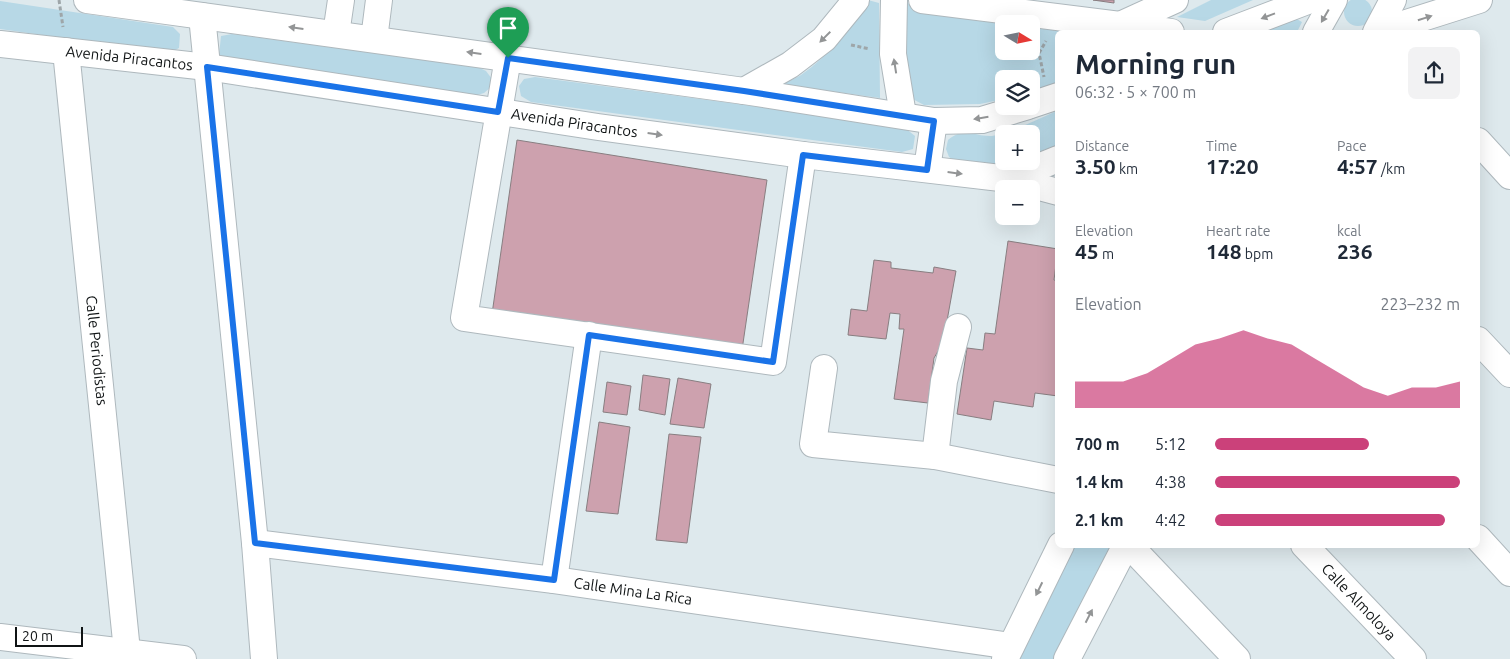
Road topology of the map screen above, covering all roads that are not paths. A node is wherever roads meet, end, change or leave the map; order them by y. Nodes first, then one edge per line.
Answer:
1 (87, 0) edge
2 (341, 0) edge
3 (379, 0) edge
4 (856, 0) edge
5 (894, 0) edge
6 (922, 0) edge
7 (1175, 0) edge
8 (1334, 0) edge
9 (1393, 0) edge
10 (1479, 0) edge
11 (1302, 1) edge
12 (202, 16) junction
13 (1120, 24) junction
14 (1158, 30) edge
15 (1231, 30) edge
16 (1317, 30) edge
17 (1378, 30) edge
18 (1383, 30) edge
19 (336, 34) junction
20 (374, 39) junction
21 (0, 44) edge
22 (66, 51) junction
23 (508, 58) junction
24 (207, 67) junction
25 (744, 91) junction
26 (1041, 102) edge
27 (498, 112) junction
28 (902, 115) junction
29 (934, 121) junction
30 (1480, 144) edge
31 (803, 155) junction
32 (1055, 160) edge
33 (927, 170) junction
34 (1510, 176) edge
35 (1009, 179) junction
36 (1055, 191) edge
37 (958, 327) dead end
38 (589, 335) junction
39 (1480, 342) edge
40 (824, 368) dead end
41 (1510, 374) edge
42 (935, 456) junction
43 (1055, 479) edge
44 (1480, 540) edge
45 (255, 543) junction
46 (1060, 548) edge
47 (1125, 548) edge
48 (1130, 548) edge
49 (1307, 548) edge
50 (1510, 573) edge
51 (554, 580) junction
52 (0, 637) edge
53 (127, 651) junction
54 (1008, 652) edge
55 (183, 659) edge
56 (264, 659) edge
57 (1067, 659) edge
58 (1237, 659) edge
59 (1413, 659) edge

1 - 12 street
2 - 19 street
3 - 20 street
4 -> 25 street
28 -> 5 street
6 - 13 street
7 - 13 street
8 -> 16 street
9 - 17 street
18 -> 10 street
11 -> 15 street
19 -> 12 street
12 - 24 street
13 - 14 street
19 - 20 street
23 -> 20 street
21 - 22 street, Avenida Piracantos
22 - 24 street, Avenida Piracantos
22 - 53 street, Calle Periodistas
23 - 25 street
23 - 27 street
24 - 27 street, Avenida Piracantos
24 - 45 street
25 - 28 street
26 -> 29 street
27 -> 31 street, Avenida Piracantos
27 - 38 street
28 - 29 street
29 - 33 street
30 - 34 street
31 - 33 street, Avenida Piracantos
31 - 38 street
32 - 35 street, Avenida Piracantos
33 -> 35 street, Avenida Piracantos
35 - 36 street
37 - 42 street
38 - 51 street
39 - 41 street
40 - 42 street
42 - 43 street
44 - 50 street
45 - 51 street, Calle Mina La Rica
45 - 56 street
46 -> 54 street
57 -> 47 street
48 - 58 street
49 - 59 street, Calle Almoloya
51 - 54 street, Calle Mina La Rica
52 - 53 street
53 - 55 street

